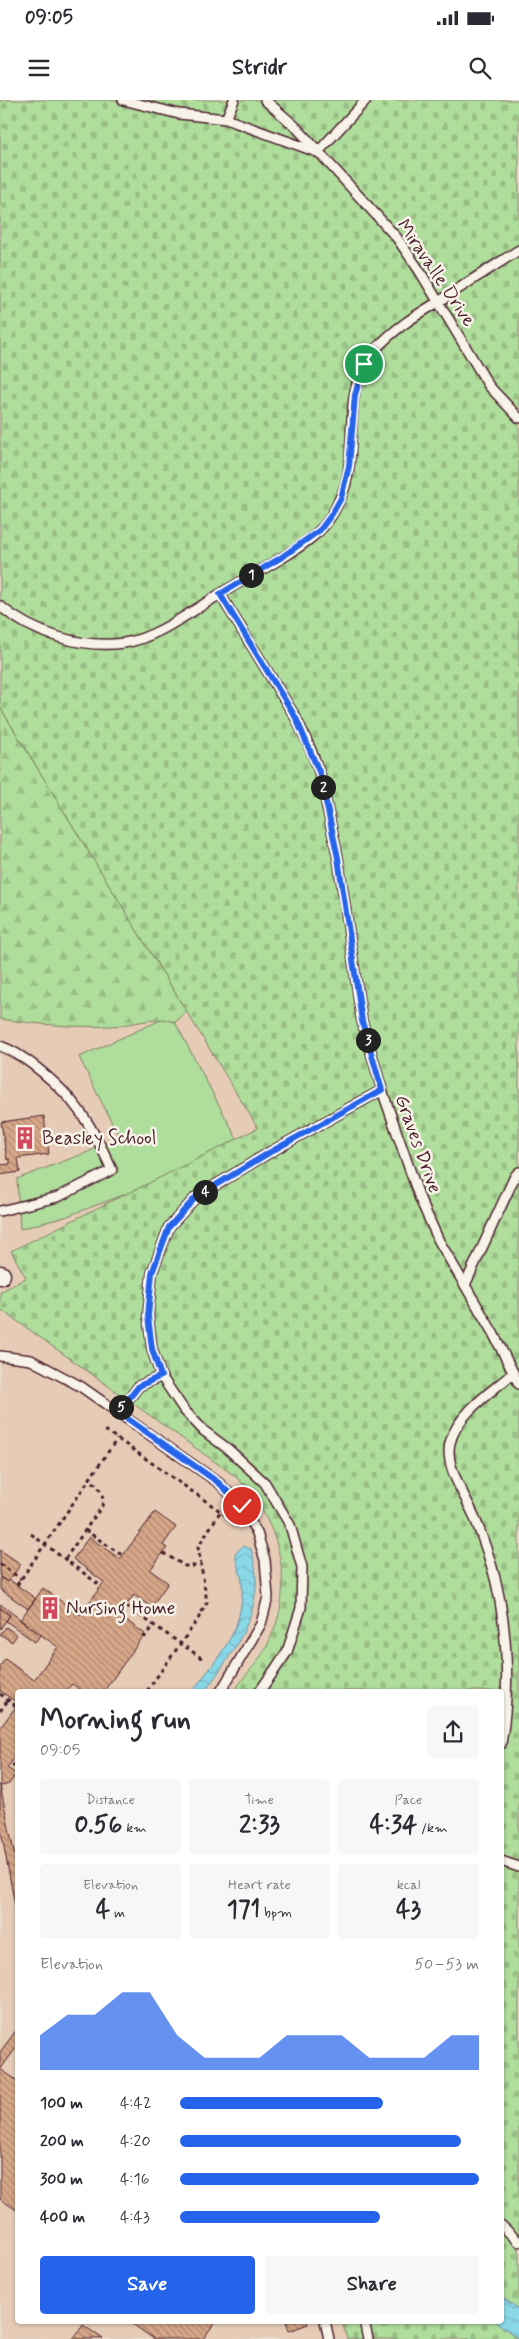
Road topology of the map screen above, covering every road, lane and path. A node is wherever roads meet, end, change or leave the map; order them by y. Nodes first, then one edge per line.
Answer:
1 (123, 100) edge
2 (234, 100) edge
3 (265, 100) edge
4 (366, 100) edge
5 (226, 119) junction
6 (318, 152) junction
7 (519, 250) edge
8 (437, 302) junction
9 (519, 418) edge
10 (220, 594) junction
11 (0, 606) edge
12 (0, 1046) edge
13 (382, 1090) junction
14 (519, 1172) edge
15 (0, 1211) edge
16 (466, 1285) junction
17 (0, 1356) edge
18 (512, 1374) junction
19 (161, 1376) junction
20 (519, 1384) edge
21 (118, 1412) junction
22 (105, 1430) dead end
23 (117, 1439) junction
24 (90, 1479) junction
25 (220, 1512) junction
26 (243, 1528) dead end
27 (85, 1530) junction
28 (30, 1534) dead end
29 (45, 1544) junction
30 (163, 1553) dead end
31 (123, 1556) dead end
32 (65, 1559) junction
33 (0, 1564) edge
34 (200, 1566) junction
35 (21, 1579) junction
36 (17, 1585) dead end
37 (101, 1586) dead end
38 (126, 1606) dead end
39 (154, 1625) junction
40 (144, 1636) dead end
41 (182, 1645) junction
42 (203, 1659) dead end
43 (149, 1689) edge
44 (222, 1689) edge
45 (261, 1689) edge
46 (0, 1694) edge
47 (10, 1698) dead end
48 (15, 1705) edge
49 (0, 1712) edge
50 (504, 1713) edge
51 (504, 1862) edge
52 (519, 1867) edge
53 (504, 2228) edge
54 (519, 2242) edge
55 (326, 2324) edge
56 (365, 2324) edge
57 (329, 2339) edge
58 (368, 2339) edge

1 - 5 lane, Miravalle Drive
2 - 5 lane
3 - 6 lane, Miravalle Drive
4 - 6 lane
5 - 6 lane, Miravalle Drive
6 - 8 lane, Miravalle Drive
7 - 8 lane
8 - 9 lane, Miravalle Drive
8 - 10 lane
10 - 11 lane
10 - 13 lane, Graves Drive
12 - 15 lane
13 - 16 lane, Graves Drive
13 - 19 lane
14 - 16 lane
16 - 18 lane, Graves Drive
17 - 21 lane
18 - 20 lane, Graves Drive
18 - 50 lane
19 - 21 lane
19 - 45 lane
21 - 44 lane
22 - 23 path
23 - 24 path
23 - 25 path
24 - 27 path
24 - 29 path
25 - 26 path
25 - 34 path
27 - 31 path
27 - 32 path
28 - 29 path
29 - 32 path
29 - 35 path
30 - 34 path
32 - 37 path
33 - 35 path
34 - 41 path
35 - 36 path
38 - 39 path
39 - 40 path
39 - 41 path
41 - 42 path
41 - 43 path
46 - 48 path
47 - 49 path, bridge
51 - 52 lane
53 - 54 lane
55 - 57 lane
56 - 58 lane

